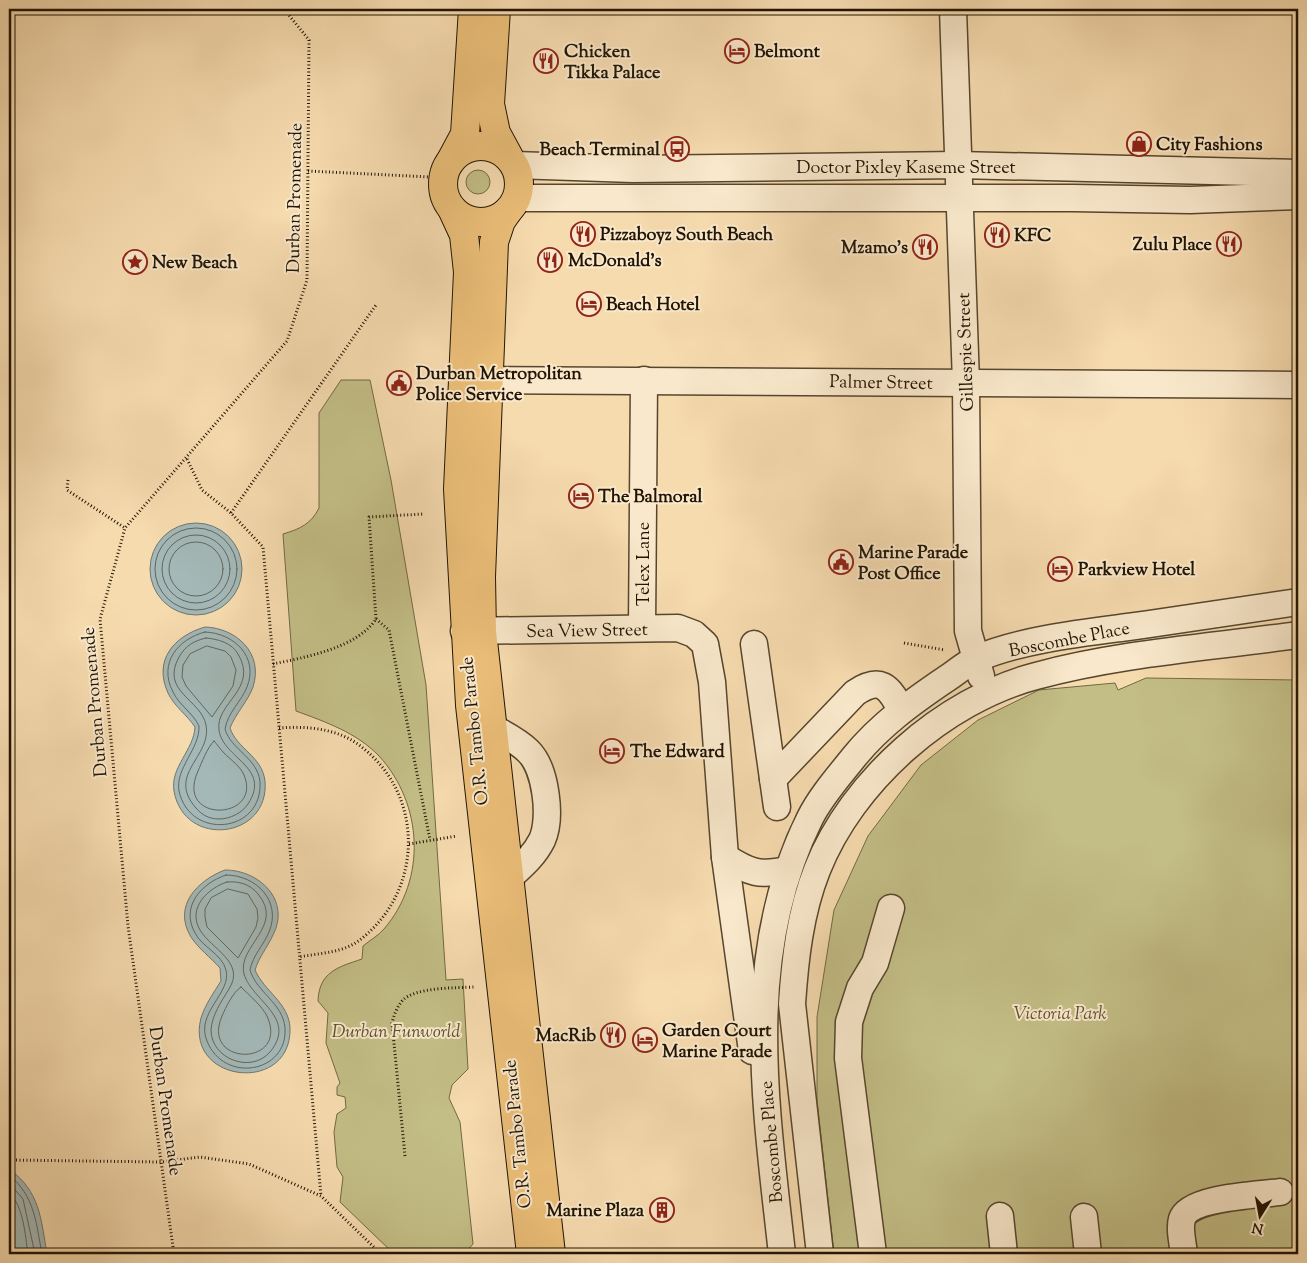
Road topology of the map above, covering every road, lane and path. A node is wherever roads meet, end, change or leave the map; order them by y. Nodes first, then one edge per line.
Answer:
1 (284, 9) edge
2 (473, 9) edge
3 (496, 9) edge
4 (953, 9) edge
5 (511, 161) junction
6 (958, 165) junction
7 (446, 170) junction
8 (308, 171) junction
9 (1298, 173) edge
10 (1298, 196) edge
11 (960, 198) junction
12 (513, 205) junction
13 (452, 209) junction
14 (376, 305) dead end
15 (477, 380) junction
16 (644, 380) junction
17 (966, 383) junction
18 (1298, 385) edge
19 (187, 459) junction
20 (68, 480) dead end
21 (232, 514) junction
22 (424, 514) dead end
23 (125, 528) junction
24 (1298, 602) edge
25 (376, 619) junction
26 (1153, 623) junction
27 (642, 628) junction
28 (473, 631) junction
29 (1298, 635) edge
30 (1243, 642) junction
31 (904, 643) dead end
32 (754, 644) dead end
33 (945, 650) dead end
34 (975, 660) junction
35 (273, 664) junction
36 (988, 693) junction
37 (901, 710) junction
38 (279, 728) junction
39 (493, 728) junction
40 (773, 779) junction
41 (777, 807) dead end
42 (457, 836) dead end
43 (430, 840) junction
44 (409, 844) junction
45 (725, 857) junction
46 (788, 870) junction
47 (757, 873) junction
48 (509, 878) junction
49 (730, 900) junction
50 (891, 908) dead end
51 (299, 957) junction
52 (474, 987) dead end
53 (765, 1100) junction
54 (405, 1156) dead end
55 (9, 1160) edge
56 (161, 1162) junction
57 (1280, 1192) dead end
58 (321, 1196) junction
59 (1000, 1216) dead end
60 (1084, 1217) dead end
61 (174, 1254) edge
62 (381, 1254) edge
63 (531, 1254) edge
64 (551, 1254) edge
65 (782, 1254) edge
66 (820, 1254) edge
67 (873, 1254) edge
68 (1004, 1254) edge
69 (1088, 1254) edge
70 (1184, 1254) edge

1 - 8 path, Durban Promenade
2 - 7 main road
3 - 5 main road, O.R. Tambo Parade
4 - 6 street, Gillespie Street
5 - 6 street, Doctor Pixley Kaseme Street
5 - 7 main road
5 - 12 main road, O.R. Tambo Parade
6 - 9 street, Doctor Pixley Kaseme Street
6 - 11 street, Gillespie Street
7 - 8 path
7 - 13 main road, O.R. Tambo Parade
8 - 19 path, Durban Promenade
10 - 11 street, Doctor Pixley Kaseme Street
11 - 12 street, Doctor Pixley Kaseme Street
11 - 17 street, Gillespie Street
12 - 13 main road
12 - 15 main road, O.R. Tambo Parade
13 - 15 main road, O.R. Tambo Parade
14 - 21 path
15 - 16 street, Palmer Street
15 - 28 main road, O.R. Tambo Parade
16 - 17 street, Palmer Street
16 - 27 street, Telex Lane
17 - 18 street, Palmer Street
17 - 34 street, Gillespie Street
19 - 21 path
19 - 23 path, Durban Promenade
20 - 23 path
21 - 35 path
22 - 25 path
23 - 56 path, Durban Promenade
24 - 26 street, Boscombe Place
25 - 35 path
25 - 43 path
26 - 30 street
26 - 34 street, Boscombe Place
27 - 28 street, Sea View Street
27 - 45 street, Sea View Street
28 - 39 main road, O.R. Tambo Parade
28 - 63 main road, O.R. Tambo Parade
29 - 30 street, Boscombe Place
30 - 36 street, Boscombe Place
31 - 33 path
32 - 40 street
34 - 36 street, Gillespie Street
34 - 37 street, Boscombe Place
35 - 38 path
36 - 66 street, Boscombe Place
37 - 40 street
37 - 46 street, Boscombe Place
38 - 44 path
38 - 51 path
39 - 48 main road, O.R. Tambo Parade
39 - 48 street
40 - 41 street
42 - 43 path
43 - 44 path
44 - 51 path
45 - 47 street
45 - 49 street
46 - 47 street
46 - 53 street, Boscombe Place
47 - 49 street
48 - 64 main road, O.R. Tambo Parade
49 - 53 street
50 - 67 street
51 - 58 path
52 - 54 path
53 - 65 street, Boscombe Place
55 - 56 path
56 - 58 path
56 - 61 path, Durban Promenade
57 - 70 street
58 - 62 path
59 - 68 street
60 - 69 street

